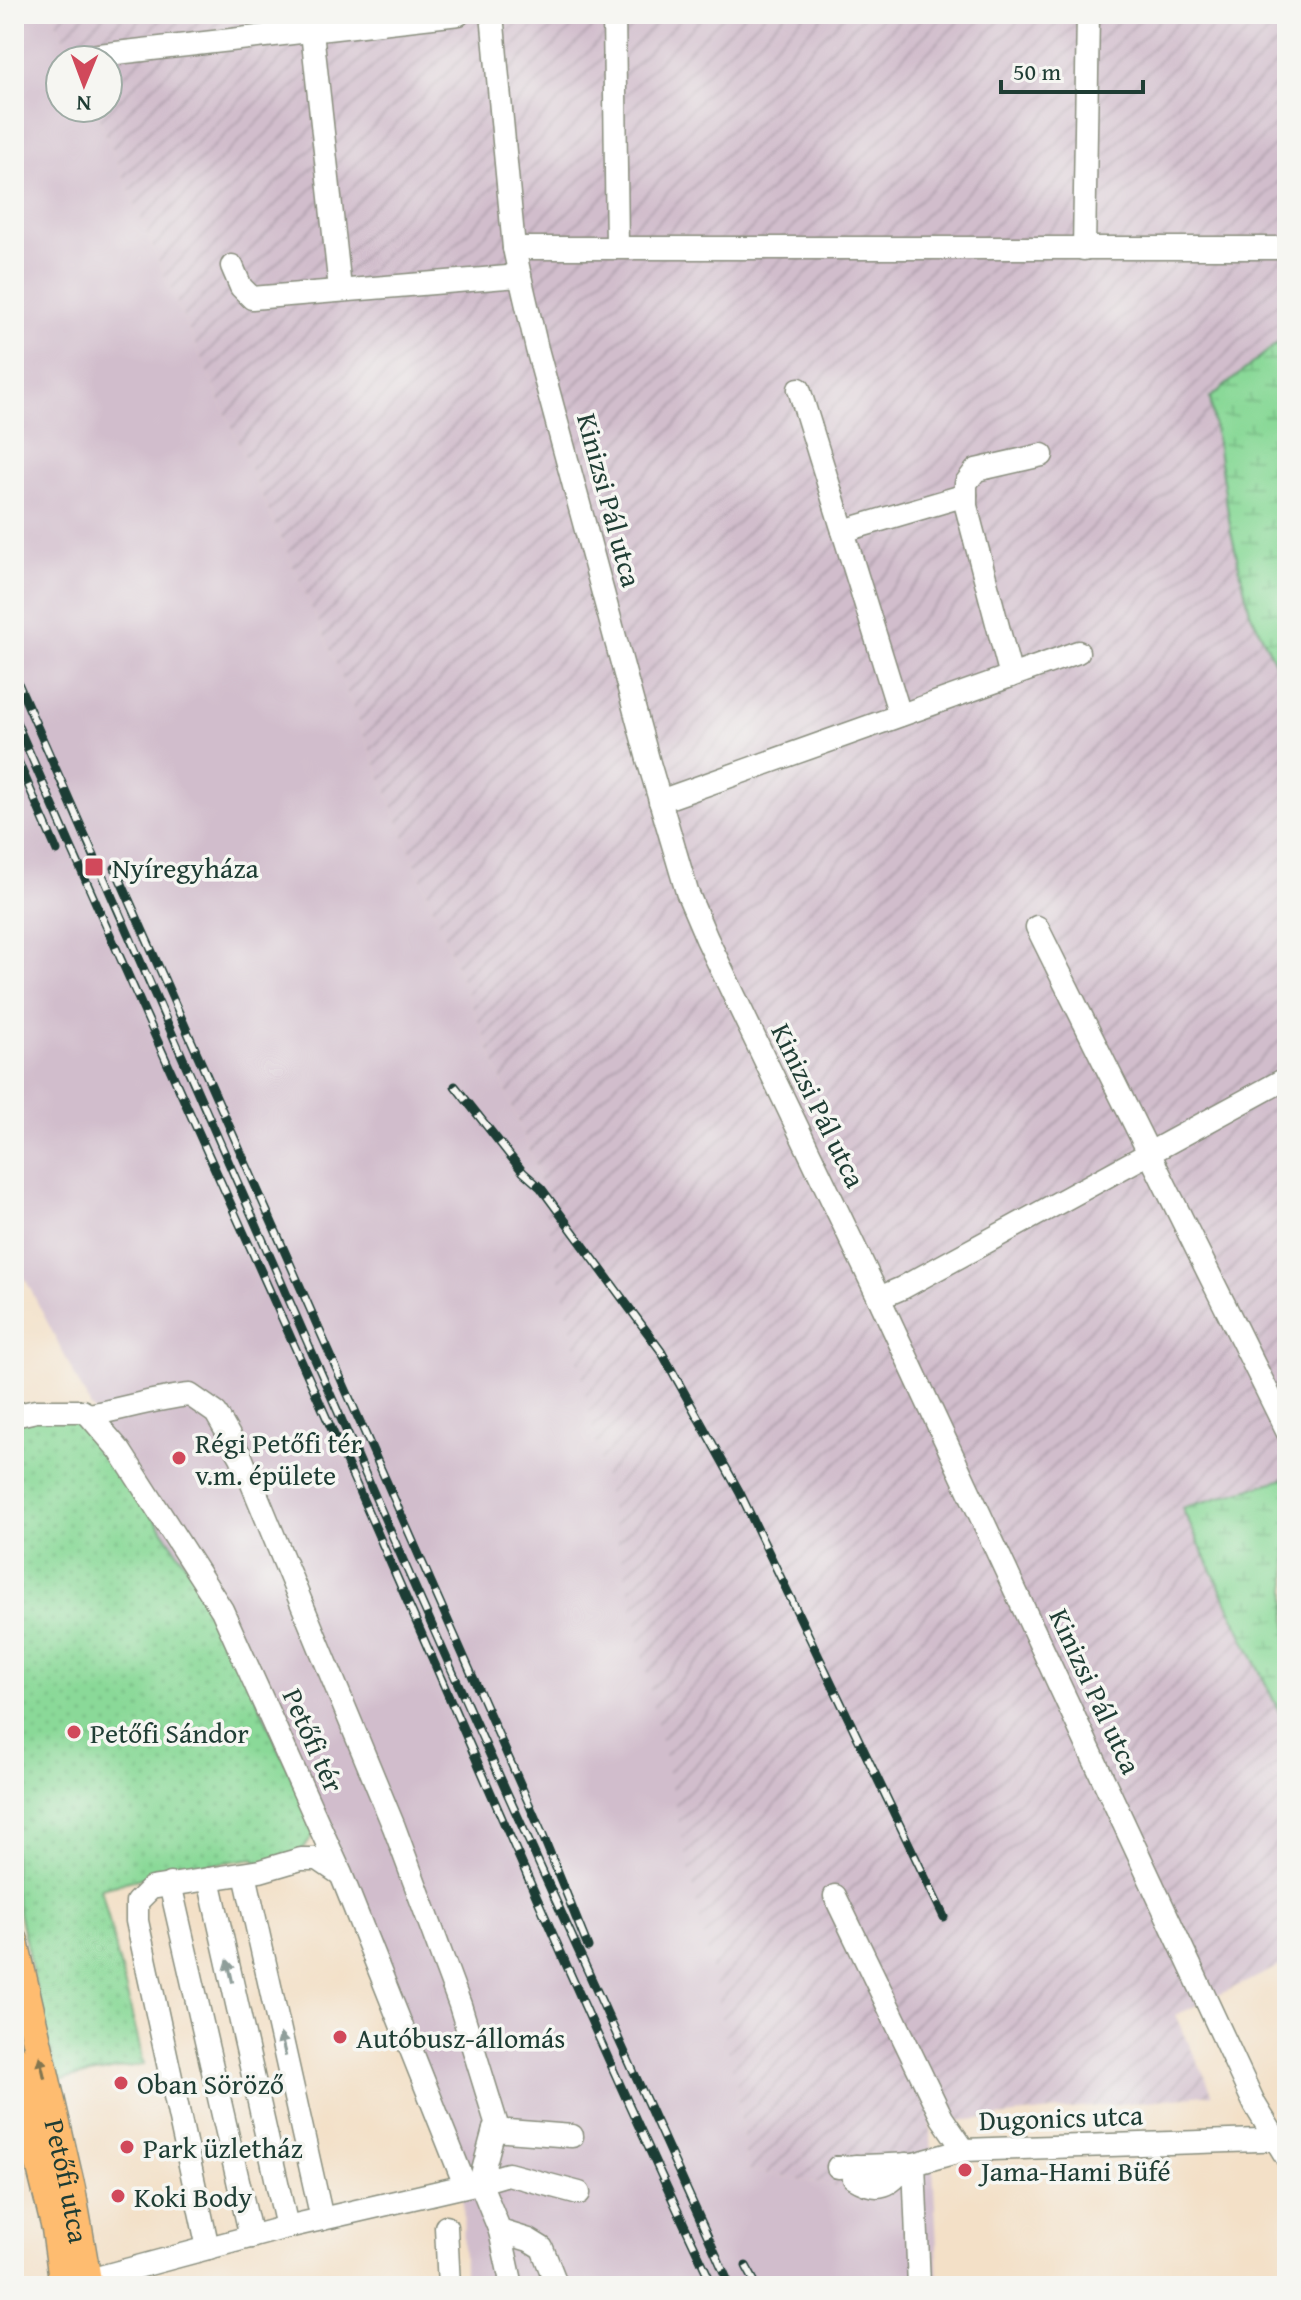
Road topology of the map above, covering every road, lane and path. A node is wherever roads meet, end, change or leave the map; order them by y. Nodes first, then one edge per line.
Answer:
1 (459, 14) edge
2 (492, 14) edge
3 (614, 14) edge
4 (1088, 14) edge
5 (312, 32) junction
6 (124, 52) edge
7 (617, 247) junction
8 (514, 248) junction
9 (1287, 248) edge
10 (1084, 249) junction
11 (232, 266) dead end
12 (520, 276) junction
13 (340, 289) junction
14 (799, 389) dead end
15 (1042, 455) dead end
16 (966, 495) junction
17 (843, 531) junction
18 (1078, 652) dead end
19 (1011, 676) junction
20 (900, 715) junction
21 (660, 801) junction
22 (1037, 927) dead end
23 (1287, 1078) edge
24 (1149, 1152) junction
25 (879, 1298) junction
26 (89, 1415) junction
27 (14, 1416) edge
28 (1287, 1431) edge
29 (322, 1832) junction
30 (301, 1859) junction
31 (245, 1874) junction
32 (341, 1874) junction
33 (209, 1879) junction
34 (170, 1884) junction
35 (835, 1896) dead end
36 (14, 1941) edge
37 (14, 2058) edge
38 (494, 2130) junction
39 (572, 2136) dead end
40 (1283, 2146) edge
41 (964, 2150) junction
42 (910, 2164) junction
43 (847, 2166) dead end
44 (472, 2184) junction
45 (579, 2193) dead end
46 (322, 2219) junction
47 (287, 2227) junction
48 (446, 2227) dead end
49 (500, 2231) junction
50 (251, 2237) junction
51 (208, 2248) junction
52 (76, 2285) edge
53 (449, 2286) edge
54 (512, 2286) edge
55 (557, 2286) edge
56 (919, 2286) edge

1 - 5 street
2 - 8 street, Kinizsi Pál utca
3 - 7 street
4 - 10 street
5 - 6 street
5 - 13 street
7 - 8 street
7 - 10 street
8 - 12 street, Kinizsi Pál utca
9 - 10 street
11 - 13 street
12 - 13 street
12 - 21 street, Kinizsi Pál utca
14 - 17 street
15 - 16 street
16 - 17 street
16 - 19 street
17 - 20 street
18 - 19 street
19 - 20 street
20 - 21 street
21 - 25 street, Kinizsi Pál utca
22 - 24 street
23 - 24 street
24 - 25 street
24 - 28 street
25 - 40 street, Kinizsi Pál utca
26 - 27 street
26 - 29 street, Petőfi tér
26 - 38 street
29 - 30 street
29 - 32 street, Petőfi tér
30 - 31 street
30 - 32 street
31 - 33 street
46 -> 31 street
32 - 44 street, Petőfi tér
33 - 34 street
47 -> 33 street
34 - 50 street
34 - 51 street
35 - 41 street
52 -> 36 main road, Petőfi utca
37 - 52 main road, Petőfi utca
38 - 39 street
38 - 44 street
40 - 41 street, Dugonics utca
41 - 42 street, Dugonics utca
42 - 43 street, Dugonics utca
42 - 56 street
44 - 45 street
44 - 46 street
44 - 49 street, Petőfi tér
46 - 47 street
47 - 50 street
48 - 53 street
49 - 54 street, Petőfi tér
49 - 55 street
50 - 51 street
51 - 52 street

